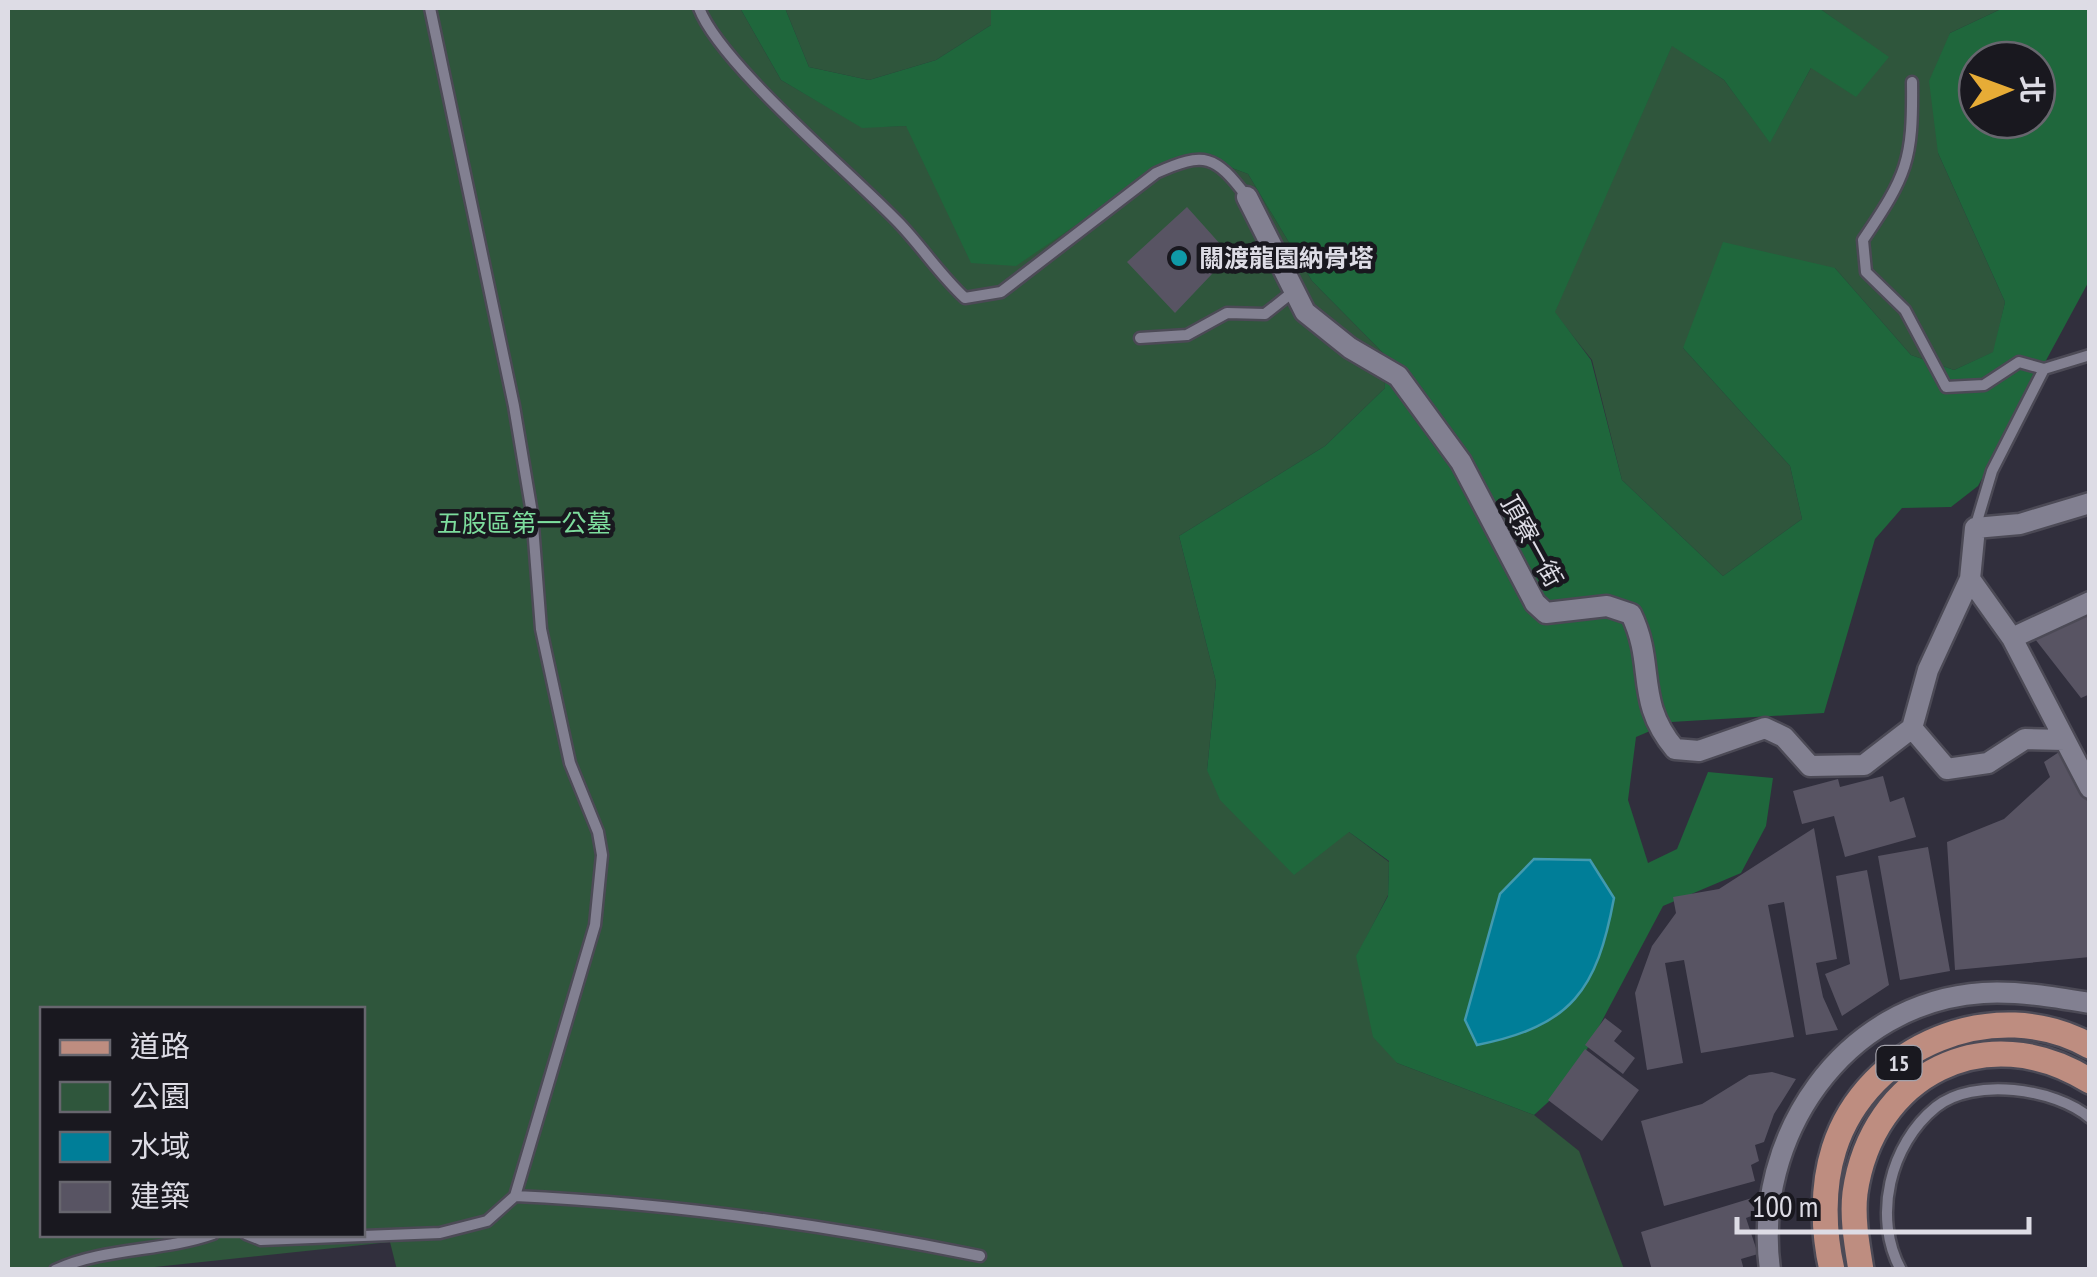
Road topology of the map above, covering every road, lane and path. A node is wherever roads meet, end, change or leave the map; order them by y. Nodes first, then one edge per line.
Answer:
1 (430, 8) edge
2 (699, 8) edge
3 (1912, 82) dead end
4 (1247, 197) joint
5 (1295, 291) junction
6 (1140, 338) dead end
7 (2090, 355) edge
8 (2044, 368) junction
9 (2090, 503) edge
10 (1975, 528) junction
11 (1970, 579) junction
12 (2090, 602) edge
13 (2012, 638) junction
14 (1912, 728) junction
15 (2065, 740) junction
16 (2087, 780) edge
17 (2090, 1003) edge
18 (2090, 1046) edge
19 (2090, 1081) edge
20 (2090, 1118) edge
21 (516, 1196) junction
22 (365, 1236) edge
23 (206, 1237) edge
24 (254, 1237) edge
25 (338, 1237) edge
26 (980, 1256) dead end
27 (55, 1270) edge
28 (1770, 1270) edge
29 (1832, 1270) edge
30 (1862, 1270) edge
31 (1901, 1270) edge

1 - 21 lane
2 - 4 lane
3 - 8 lane
4 - 5 street, 頂寮一街
5 - 6 lane
5 - 14 street, 頂寮一街
7 - 8 lane
8 - 10 lane
9 - 10 street
10 - 11 street
11 - 13 street
11 - 14 street
12 - 13 street
13 - 15 street
14 - 15 street
15 - 16 street
17 - 28 street
18 - 29 main road, 15
19 - 30 main road
20 - 31 lane
21 - 22 lane
21 - 26 lane
23 - 27 lane
24 - 25 lane

